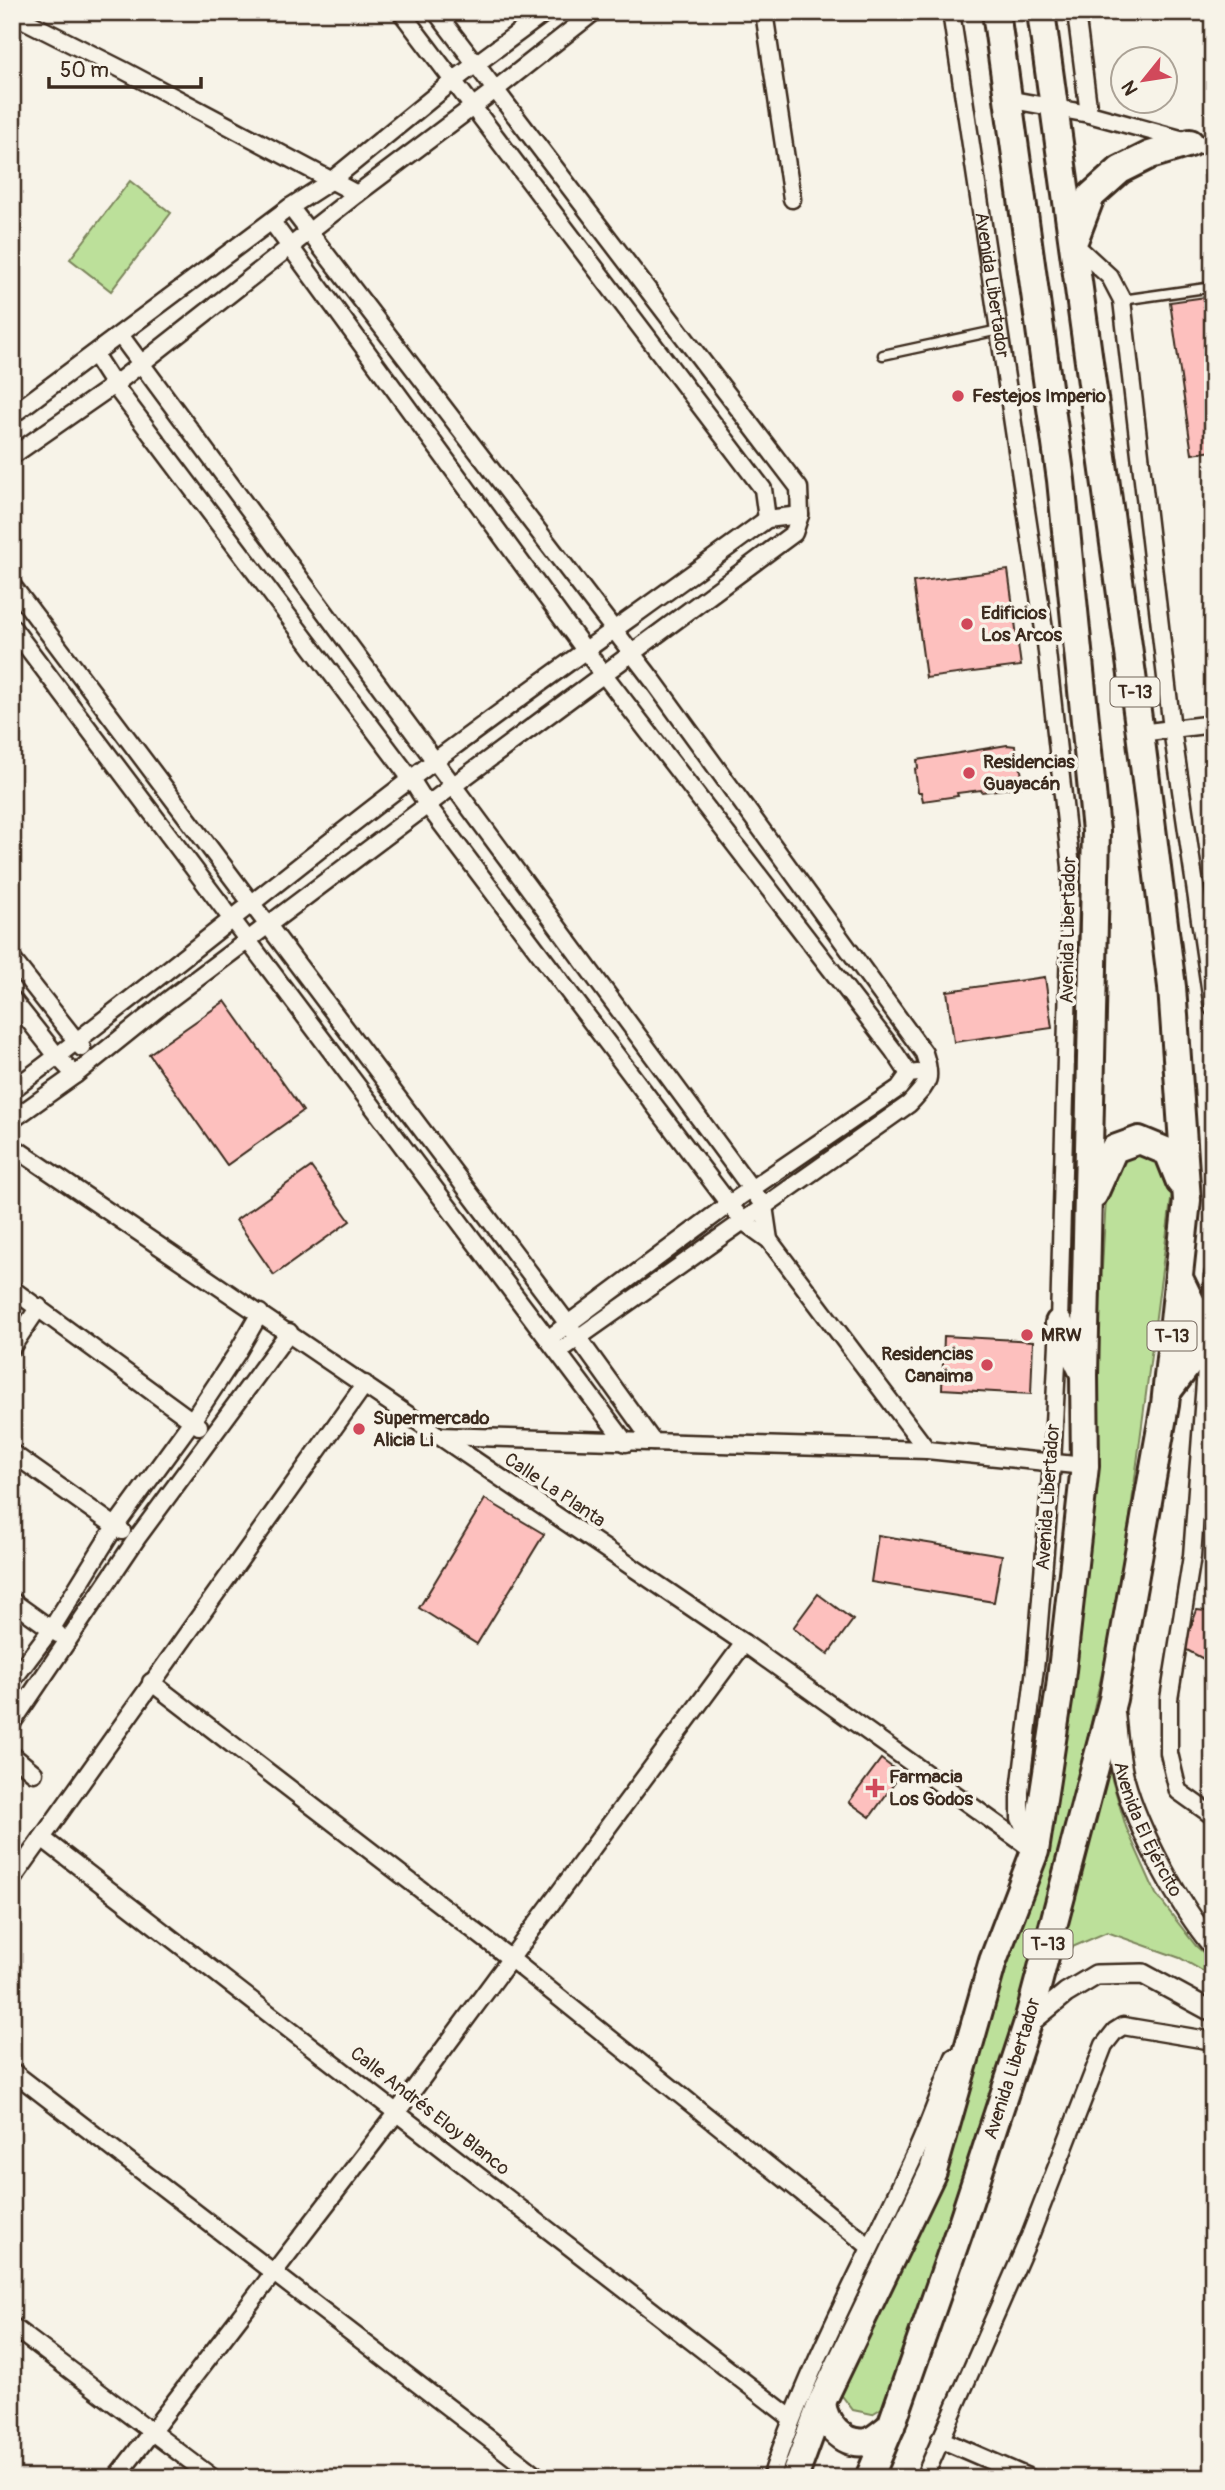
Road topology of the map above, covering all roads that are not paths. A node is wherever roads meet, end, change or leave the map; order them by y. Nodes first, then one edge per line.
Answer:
1 (401, 12) edge
2 (436, 12) edge
3 (546, 12) edge
4 (764, 12) edge
5 (951, 12) edge
6 (996, 12) edge
7 (1041, 12) edge
8 (1076, 12) edge
9 (592, 13) edge
10 (12, 14) edge
11 (476, 63) junction
12 (453, 81) junction
13 (495, 90) junction
14 (1007, 99) junction
15 (473, 107) junction
16 (1055, 108) junction
17 (1089, 114) junction
18 (1201, 145) edge
19 (332, 180) junction
20 (357, 194) junction
21 (792, 199) dead end
22 (290, 208) junction
23 (272, 222) junction
24 (310, 232) junction
25 (1073, 243) junction
26 (291, 245) junction
27 (1213, 287) edge
28 (1122, 300) junction
29 (999, 330) junction
30 (120, 335) junction
31 (94, 354) junction
32 (883, 355) dead end
33 (141, 363) junction
34 (114, 385) junction
35 (12, 415) edge
36 (12, 456) edge
37 (800, 515) junction
38 (767, 519) junction
39 (12, 585) edge
40 (12, 627) edge
41 (614, 630) junction
42 (585, 650) junction
43 (633, 654) junction
44 (604, 674) junction
45 (1213, 724) edge
46 (1172, 729) junction
47 (1140, 733) junction
48 (435, 761) junction
49 (411, 779) junction
50 (454, 785) junction
51 (428, 806) junction
52 (758, 822) junction
53 (735, 843) junction
54 (250, 903) junction
55 (232, 918) junction
56 (268, 927) junction
57 (249, 940) junction
58 (12, 959) edge
59 (12, 999) edge
60 (1213, 1008) edge
61 (76, 1042) junction
62 (57, 1056) junction
63 (93, 1061) junction
64 (931, 1073) junction
65 (909, 1074) junction
66 (75, 1075) junction
67 (12, 1090) edge
68 (12, 1120) edge
69 (12, 1146) edge
70 (752, 1189) junction
71 (1187, 1200) junction
72 (729, 1204) junction
73 (1089, 1205) junction
74 (764, 1206) junction
75 (744, 1222) junction
76 (769, 1240) junction
77 (1213, 1275) edge
78 (1179, 1278) junction
79 (12, 1289) edge
80 (39, 1307) junction
81 (260, 1313) junction
82 (1059, 1323) junction
83 (573, 1331) junction
84 (289, 1332) junction
85 (1208, 1338) junction
86 (553, 1345) junction
87 (12, 1347) edge
88 (1084, 1375) junction
89 (365, 1384) junction
90 (1166, 1394) junction
91 (192, 1421) junction
92 (211, 1436) junction
93 (437, 1436) junction
94 (653, 1442) junction
95 (626, 1443) junction
96 (927, 1450) junction
97 (12, 1453) edge
98 (1052, 1464) junction
99 (1085, 1466) junction
100 (114, 1528) junction
101 (137, 1538) junction
102 (12, 1601) edge
103 (52, 1628) junction
104 (67, 1642) junction
105 (744, 1643) junction
106 (12, 1681) edge
107 (151, 1682) junction
108 (1113, 1699) junction
109 (12, 1723) edge
110 (12, 1755) edge
111 (34, 1773) dead end
112 (1213, 1816) edge
113 (42, 1838) junction
114 (1035, 1852) junction
115 (12, 1880) edge
116 (1213, 1947) edge
117 (511, 1959) junction
118 (993, 1961) junction
119 (1213, 2012) edge
120 (1027, 2025) junction
121 (1213, 2040) edge
122 (12, 2071) edge
123 (397, 2112) junction
124 (870, 2247) junction
125 (273, 2272) junction
126 (12, 2326) edge
127 (822, 2402) junction
128 (791, 2418) junction
129 (891, 2427) junction
130 (152, 2431) junction
131 (940, 2439) junction
132 (116, 2478) edge
133 (214, 2478) edge
134 (540, 2478) edge
135 (771, 2478) edge
136 (793, 2478) edge
137 (869, 2478) edge
138 (924, 2478) edge
139 (1030, 2478) edge

1 - 12 street
2 - 11 street
3 - 11 street
4 - 21 street
5 - 29 street, Avenida Libertador
6 - 14 highway, Avenida Libertador / T-13
7 - 16 highway, Avenida Libertador / T-13
8 - 17 street
9 - 13 street
10 - 19 street
11 - 12 street
11 - 13 street
12 - 15 street
12 - 19 street
13 - 15 street
13 - 37 street
14 - 16 street
14 - 73 highway, Avenida Libertador / T-13
15 - 20 street
15 - 38 street
16 - 17 street
16 - 25 highway, Avenida Libertador / T-13
17 - 18 street
18 - 25 highway
19 - 20 street
19 - 22 street
20 - 24 street
22 - 23 street
22 - 24 street
23 - 26 street
23 - 30 street
24 - 26 street
24 - 41 street
25 - 28 street
25 - 47 highway, Avenida Libertador / T-13
26 - 33 street
26 - 42 street
27 - 28 lane
28 - 46 street
29 - 32 lane
29 - 82 street, Avenida Libertador
30 - 31 street
30 - 33 street
31 - 34 street
31 - 35 street
33 - 34 street
33 - 48 street
34 - 36 street
34 - 49 street
37 - 38 street
37 - 43 street
38 - 41 street
39 - 54 street
40 - 55 street
41 - 42 street
41 - 43 street
42 - 44 street
42 - 48 street
43 - 44 street
43 - 52 street
44 - 50 street
44 - 53 street
45 - 46 street
46 - 47 street
46 - 60 street
47 - 71 highway, Avenida Libertador / T-13
48 - 49 street
48 - 50 street
49 - 51 street
49 - 54 street
50 - 51 street
50 - 70 street
51 - 56 street
51 - 72 street
52 - 53 street
52 - 64 street
53 - 65 street
54 - 55 street
54 - 56 street
55 - 57 street
55 - 61 street
56 - 57 street
56 - 83 street
57 - 63 street
57 - 86 street
58 - 61 street
59 - 62 street
61 - 62 street
61 - 63 street
62 - 66 street
62 - 67 street
63 - 66 street
64 - 65 street
64 - 74 street
65 - 70 street
66 - 68 street
69 - 81 street, Calle La Planta
70 - 72 street
70 - 74 street
71 - 73 highway, T-13
71 - 78 highway, Avenida Libertador / T-13
72 - 75 street
72 - 83 street
73 - 88 highway, Avenida Libertador / T-13
74 - 75 street
74 - 76 street
75 - 76 street
75 - 83 street
76 - 96 street
77 - 85 street
78 - 85 highway, T-13
78 - 90 highway, Avenida Libertador / T-13
79 - 80 street
80 - 87 street
80 - 91 street
81 - 84 street, Calle La Planta
81 - 91 street
82 - 88 highway, T-13
82 - 98 street, Avenida Libertador
83 - 86 street
83 - 94 street
84 - 89 street, Calle La Planta
84 - 92 street
85 - 90 highway
85 - 112 street
86 - 95 street
88 - 99 highway, Avenida Libertador / T-13
89 - 93 street, Calle La Planta
89 - 107 street
90 - 108 highway, Avenida Libertador / T-13
91 - 92 street
91 - 100 street
92 - 101 street
93 - 95 street
93 - 105 street, Calle La Planta
94 - 95 street
94 - 96 street
96 - 98 street
97 - 100 street
98 - 99 street
98 - 114 street, Avenida Libertador
99 - 114 highway, Avenida Libertador / T-13
100 - 101 street
100 - 103 street
101 - 104 street
102 - 103 street
103 - 104 street
103 - 106 street
104 - 109 street
105 - 114 street, Calle La Planta
105 - 117 street
107 - 113 street
107 - 117 street
108 - 116 street, Avenida El Ejército
108 - 120 highway, Avenida Libertador / T-13
110 - 111 street
113 - 115 street
113 - 123 street, Calle Andrés Eloy Blanco
114 - 118 highway, Avenida Libertador / T-13
117 - 123 street
117 - 124 street
118 - 124 street, Avenida Libertador
118 - 127 highway, Avenida Libertador / T-13
119 - 120 street
120 - 129 highway, Avenida Libertador / T-13
121 - 131 street
122 - 125 street
123 - 125 street
123 - 128 street, Calle Andrés Eloy Blanco
124 - 128 street, Avenida Libertador
125 - 130 street
125 - 134 street
126 - 130 street
127 - 129 highway
127 - 136 highway, Avenida Libertador / T-13
128 - 135 street, Avenida Libertador
129 - 137 highway, Avenida Libertador / T-13
130 - 132 street
130 - 133 street
131 - 138 street
131 - 139 street

